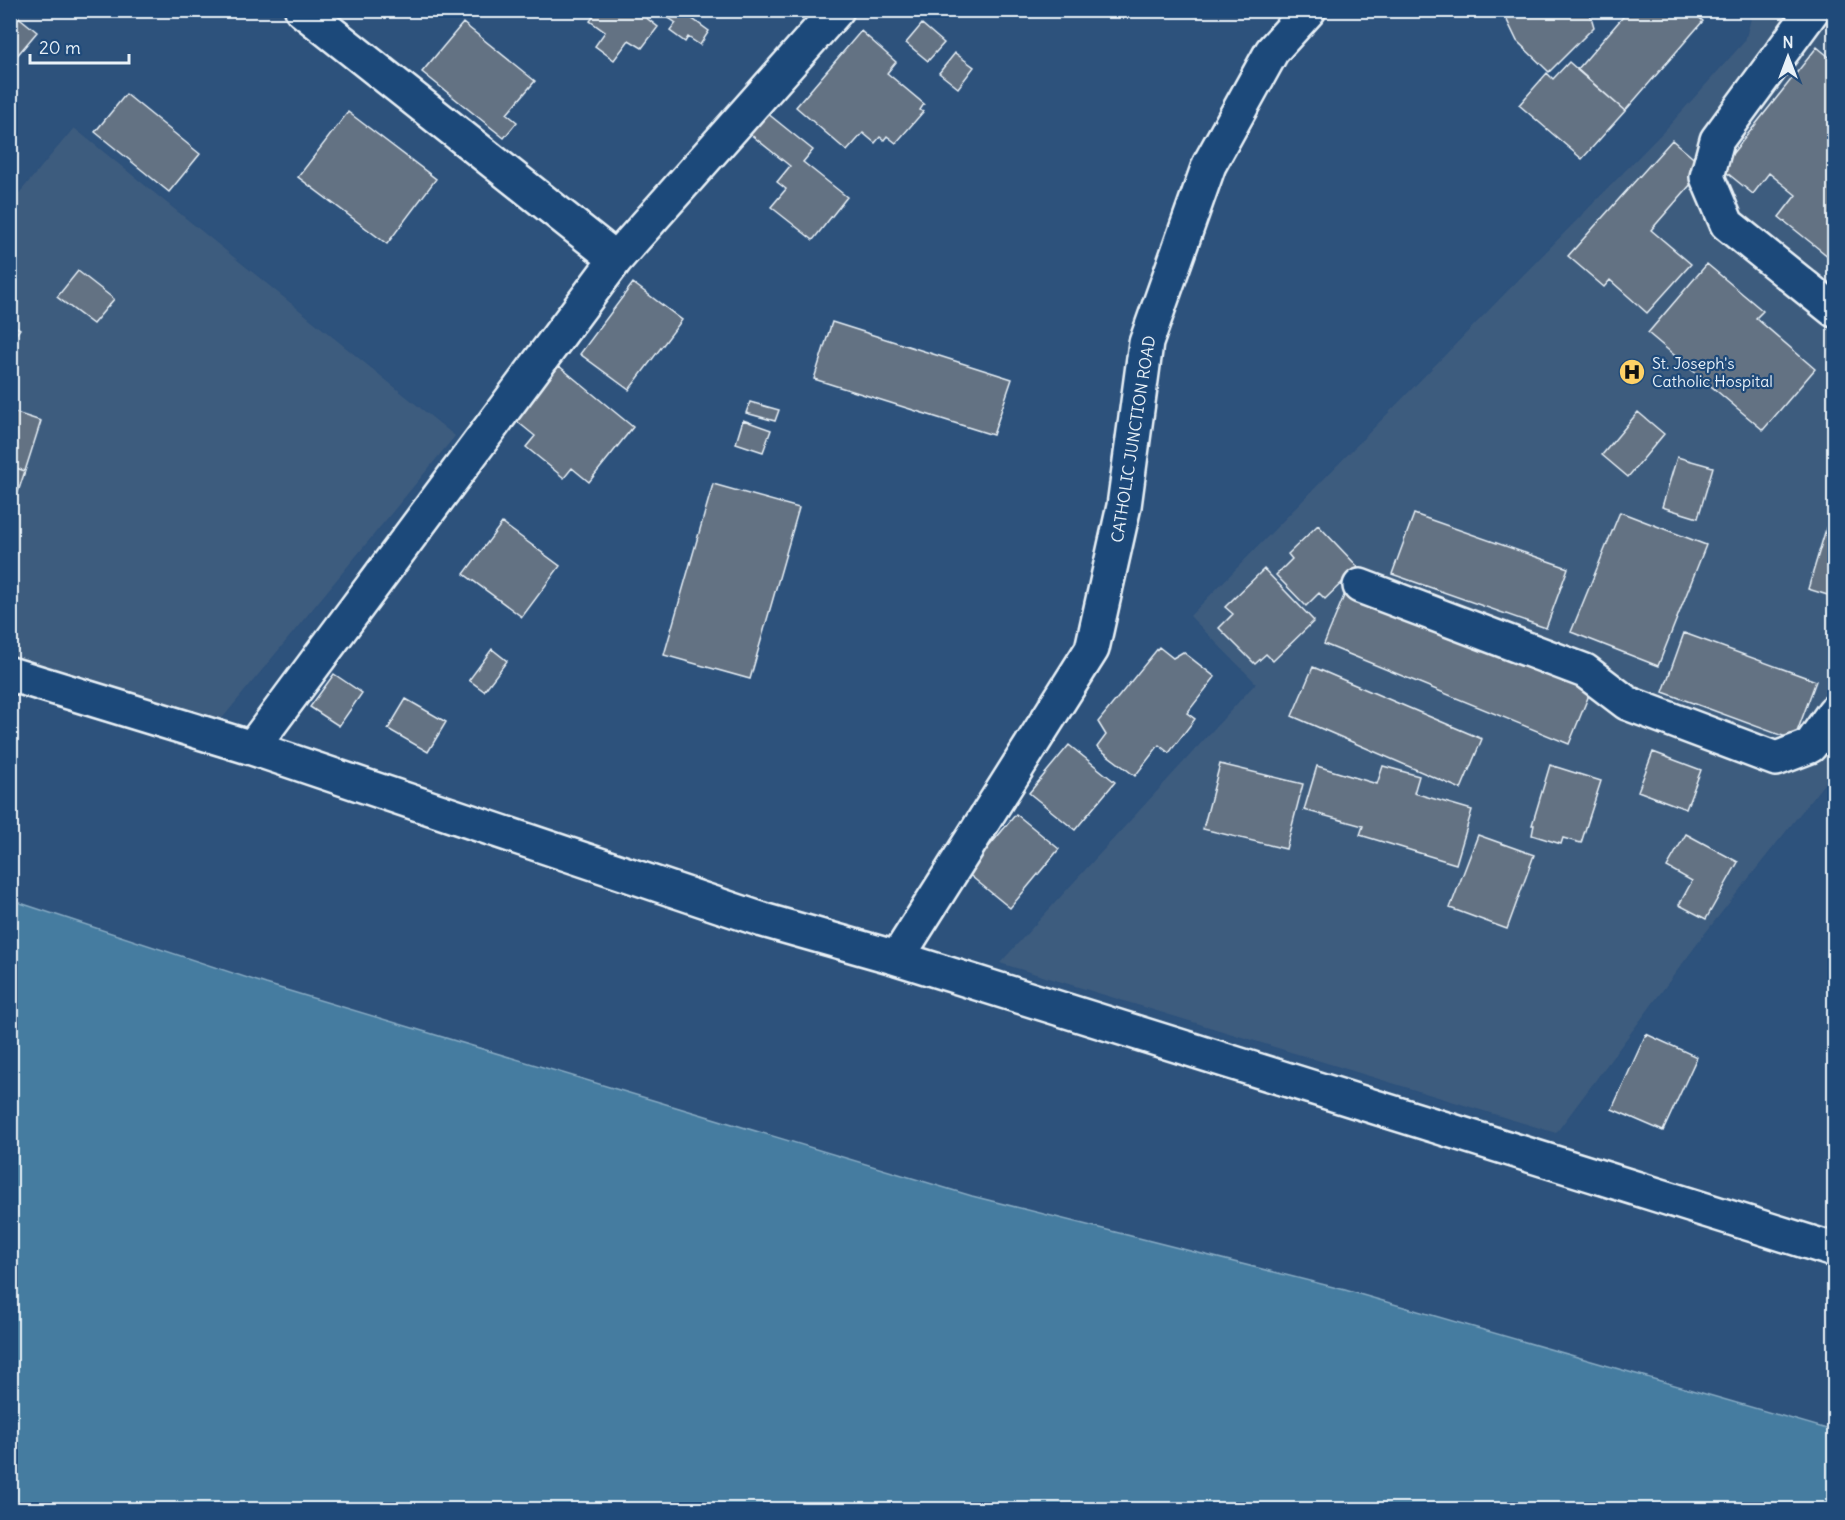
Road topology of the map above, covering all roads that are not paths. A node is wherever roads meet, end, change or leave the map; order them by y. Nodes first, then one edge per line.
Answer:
1 (302, 10) edge
2 (837, 10) edge
3 (1309, 10) edge
4 (1811, 11) edge
5 (1834, 26) edge
6 (616, 259) junction
7 (1834, 310) edge
8 (1360, 586) dead end
9 (10, 674) edge
10 (1834, 712) edge
11 (252, 748) junction
12 (897, 958) junction
13 (1834, 1250) edge

1 - 6 street
2 - 6 street
3 - 12 street, CATHOLIC JUNCTION ROAD
4 - 5 street
4 - 7 street
6 - 11 street
8 - 10 street
9 - 11 street
11 - 12 street
12 - 13 street

